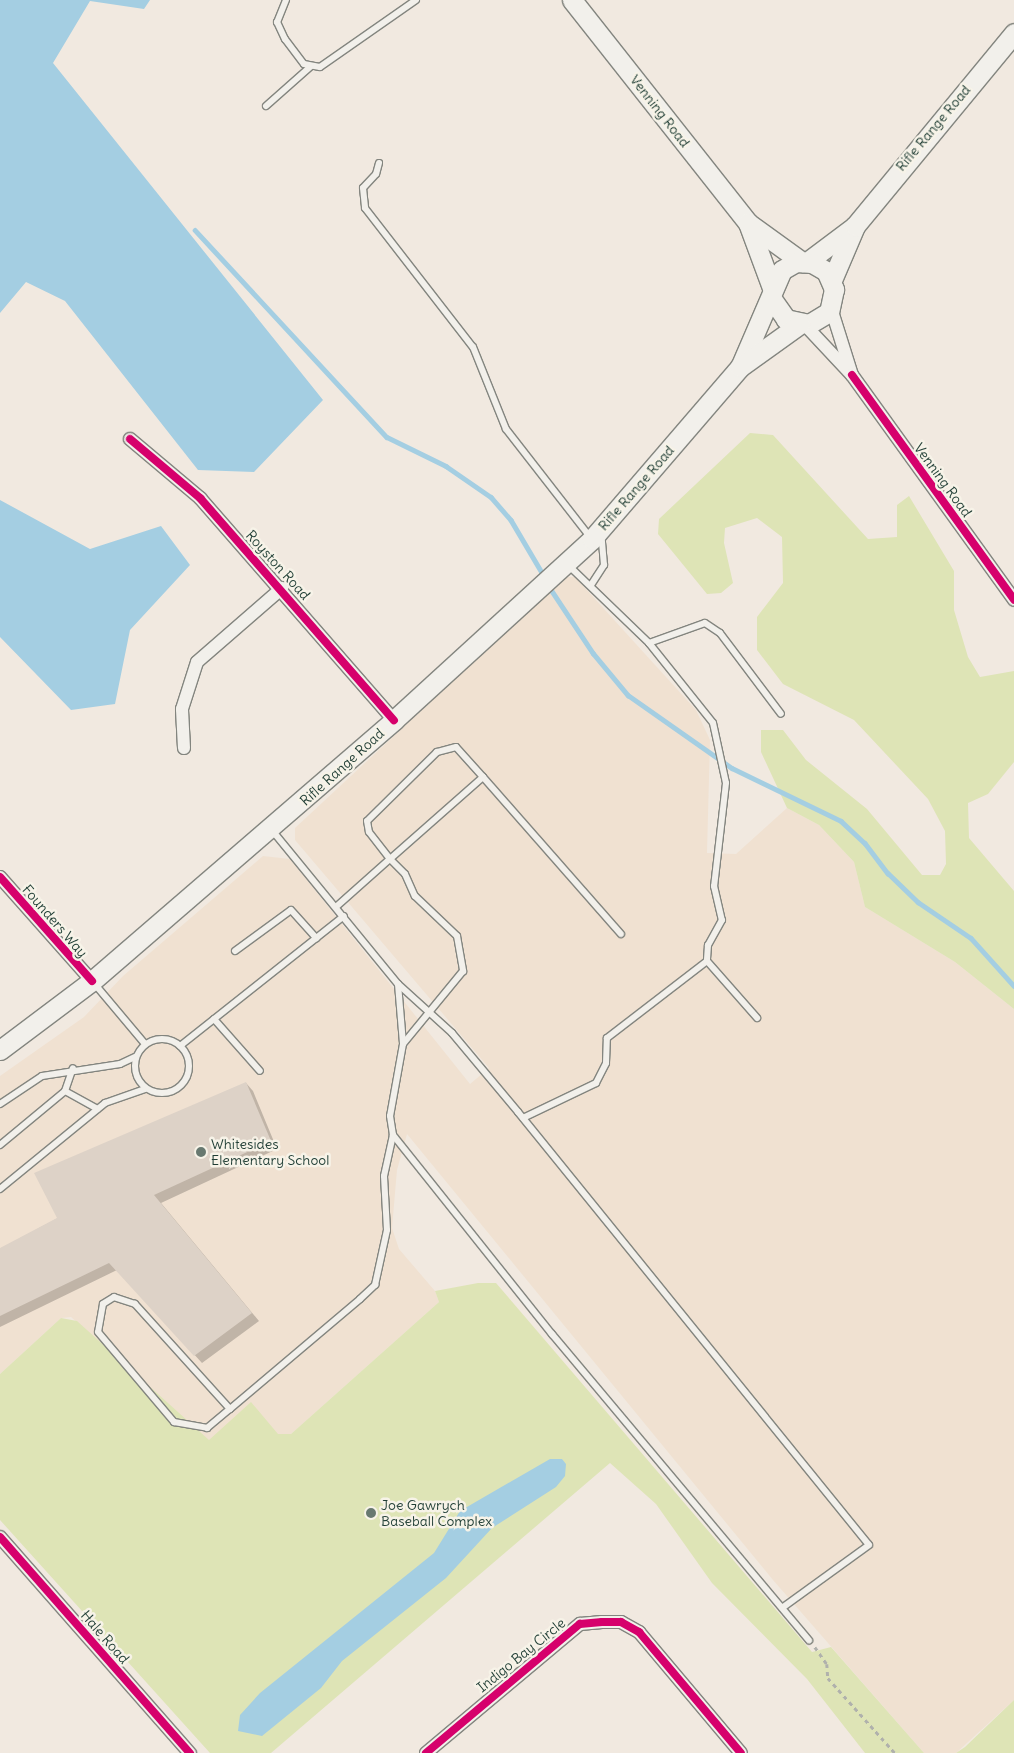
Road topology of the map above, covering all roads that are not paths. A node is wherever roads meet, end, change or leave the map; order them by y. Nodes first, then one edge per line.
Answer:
1 (286, 0) edge
2 (416, 0) edge
3 (572, 0) edge
4 (1014, 33) edge
5 (311, 66) junction
6 (266, 106) dead end
7 (379, 162) dead end
8 (748, 223) junction
9 (855, 226) junction
10 (804, 262) junction
11 (832, 280) junction
12 (772, 294) junction
13 (831, 308) junction
14 (802, 324) junction
15 (740, 367) junction
16 (852, 375) junction
17 (130, 439) dead end
18 (596, 534) junction
19 (566, 563) junction
20 (591, 585) junction
21 (282, 588) junction
22 (1014, 600) edge
23 (649, 643) junction
24 (781, 714) dead end
25 (394, 720) junction
26 (184, 748) dead end
27 (482, 777) junction
28 (271, 829) junction
29 (390, 859) junction
30 (0, 877) edge
31 (337, 906) junction
32 (344, 916) junction
33 (621, 934) dead end
34 (316, 938) junction
35 (235, 951) dead end
36 (707, 961) junction
37 (92, 981) junction
38 (398, 984) junction
39 (429, 1010) junction
40 (757, 1018) dead end
41 (214, 1019) junction
42 (145, 1044) junction
43 (403, 1044) junction
44 (180, 1046) junction
45 (0, 1050) edge
46 (135, 1058) junction
47 (73, 1068) junction
48 (260, 1072) dead end
49 (145, 1089) junction
50 (65, 1091) junction
51 (0, 1104) edge
52 (97, 1109) junction
53 (523, 1118) junction
54 (394, 1135) junction
55 (0, 1145) edge
56 (0, 1189) edge
57 (230, 1409) junction
58 (0, 1537) edge
59 (782, 1608) junction
60 (809, 1640) road end
61 (190, 1753) edge
62 (426, 1753) edge
63 (741, 1753) edge

1 - 5 lane
2 - 5 lane
3 - 8 main road, Venning Road
4 - 9 main road, Rifle Range Road
5 - 6 lane
7 - 18 lane
8 - 10 main road, Venning Road
8 - 12 main road, Venning Road
9 - 10 main road, Rifle Range Road
9 - 11 main road, Rifle Range Road
10 - 11 main road
10 - 12 main road
11 - 13 main road
12 - 14 main road
12 - 15 main road, Rifle Range Road
13 - 14 main road
13 - 16 street, Venning Road
14 - 15 main road, Rifle Range Road
14 - 16 street, Venning Road
15 - 18 main road, Rifle Range Road
16 - 22 street, Venning Road
17 - 21 street, Royston Road
18 - 19 main road, Rifle Range Road
18 - 20 lane
19 - 20 lane
19 - 25 main road, Rifle Range Road
20 - 23 lane
21 - 25 street, Royston Road
21 - 26 street
23 - 24 lane
23 - 36 lane
25 - 28 main road, Rifle Range Road
27 - 29 lane
27 - 29 lane
27 - 33 lane
28 - 31 lane
28 - 37 main road, Rifle Range Road
29 - 31 lane
29 - 39 lane
30 - 37 street, Founders Way
31 - 32 lane
32 - 34 lane
32 - 38 lane
34 - 35 lane
34 - 41 lane
36 - 40 lane
36 - 53 lane
37 - 42 lane
37 - 45 main road, Rifle Range Road
38 - 39 lane
38 - 43 lane
39 - 43 lane
39 - 53 lane
41 - 44 lane
41 - 48 lane
42 - 44 lane
42 - 46 lane
43 - 54 lane
44 - 49 lane
46 - 47 lane
46 - 49 lane
47 - 50 lane
47 - 51 lane
49 - 52 lane
50 - 52 lane
50 - 55 lane
52 - 56 lane
53 - 59 lane
54 - 57 lane
54 - 59 lane
57 - 57 lane
58 - 61 street, Hale Road
59 - 60 lane
62 - 63 street, Indigo Bay Circle

